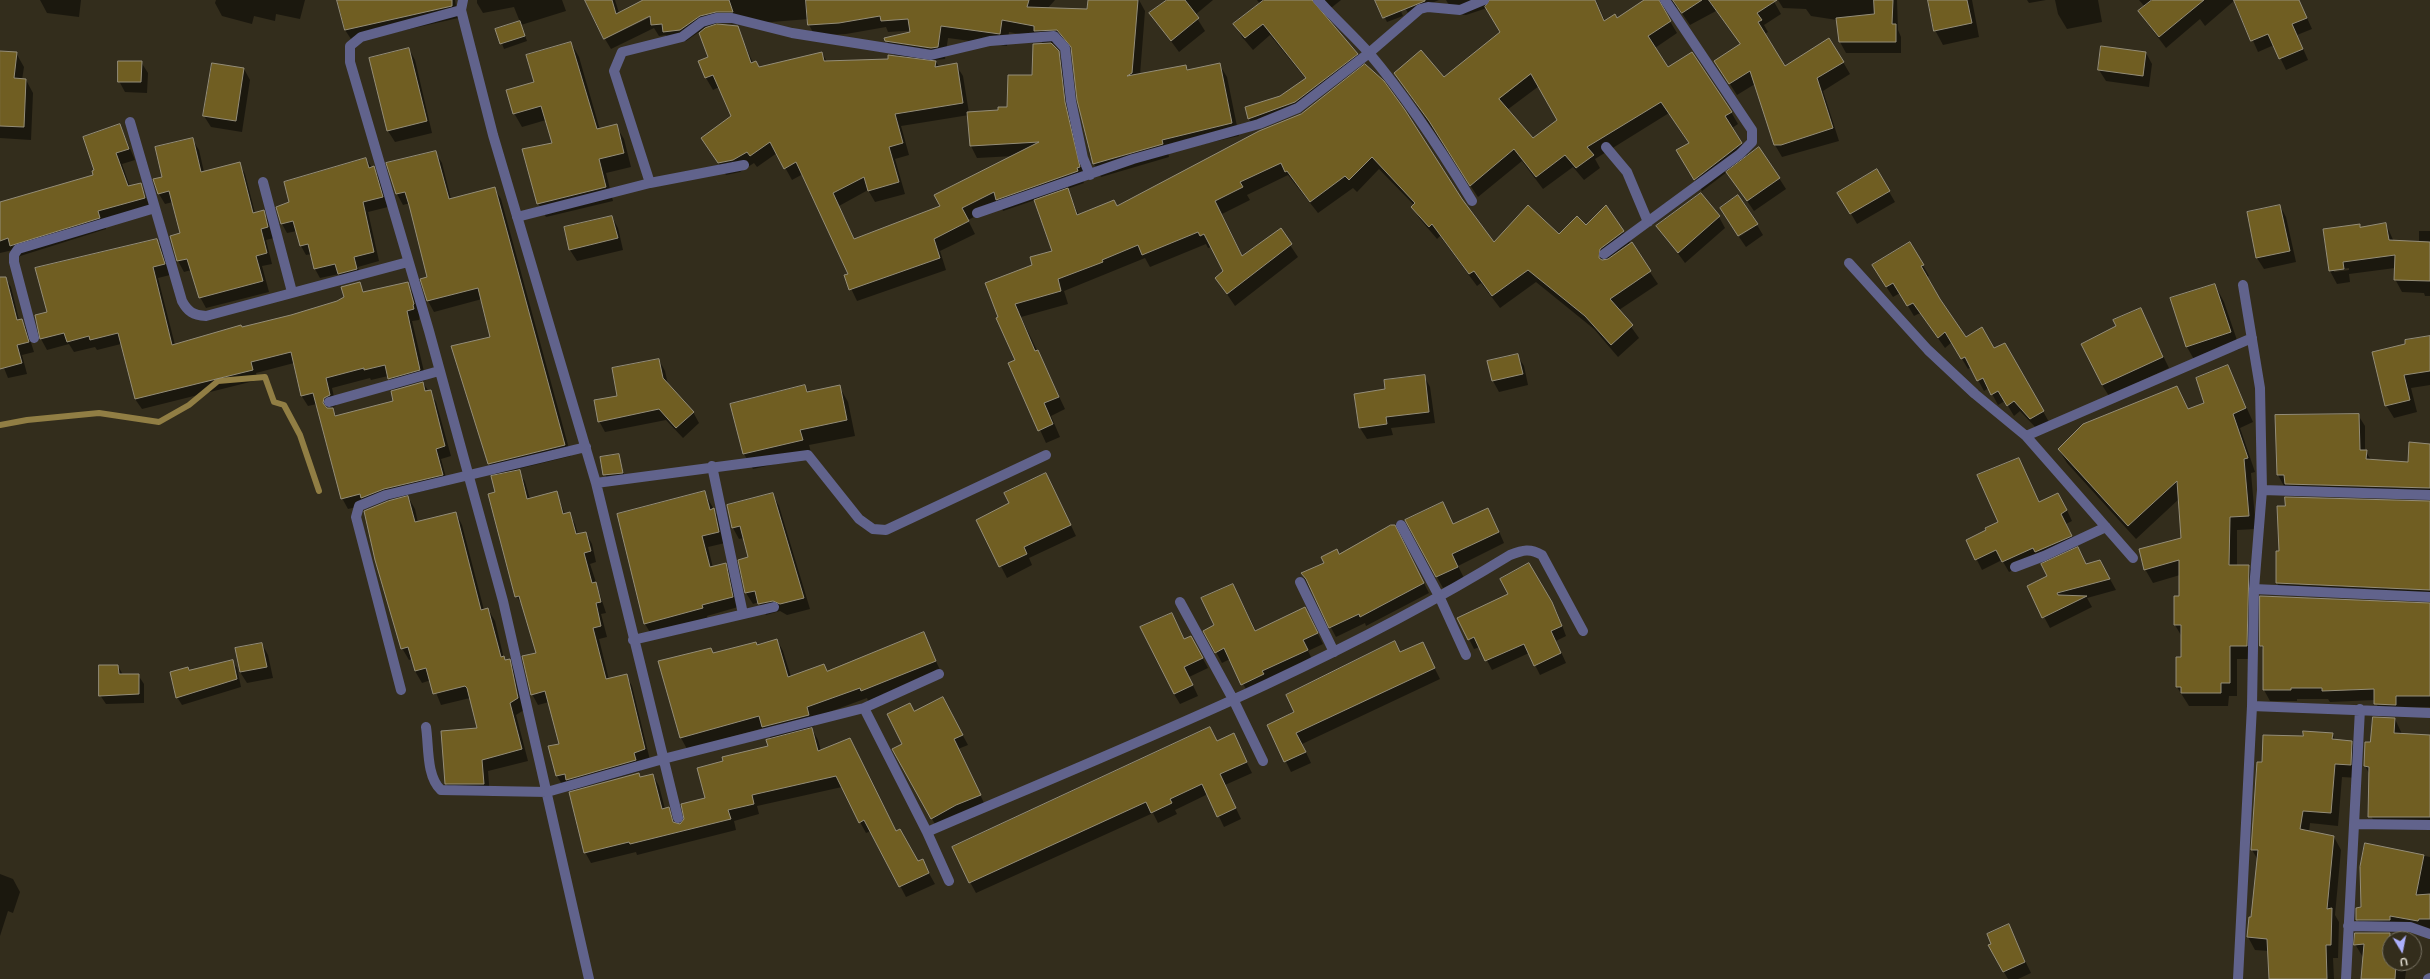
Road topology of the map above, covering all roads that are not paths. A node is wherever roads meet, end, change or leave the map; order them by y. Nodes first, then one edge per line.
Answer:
1 (1318, 0) edge
2 (1665, 0) edge
3 (1481, 1) edge
4 (462, 5) edge
5 (1369, 53) junction
6 (130, 122) dead end
7 (1606, 147) dead end
8 (744, 165) dead end
9 (1090, 175) junction
10 (262, 182) dead end
11 (650, 183) junction
12 (1472, 201) dead end
13 (155, 208) junction
14 (977, 214) dead end
15 (517, 217) junction
16 (1648, 222) junction
17 (1604, 254) dead end
18 (408, 262) junction
19 (1849, 263) dead end
20 (2243, 285) dead end
21 (292, 292) junction
22 (34, 338) dead end
23 (2252, 338) junction
24 (439, 370) junction
25 (330, 402) dead end
26 (2026, 436) junction
27 (586, 447) junction
28 (1046, 455) dead end
29 (712, 466) junction
30 (468, 476) junction
31 (596, 483) junction
32 (2262, 490) junction
33 (2430, 495) edge
34 (1401, 525) dead end
35 (2106, 527) junction
36 (2133, 558) dead end
37 (2015, 567) dead end
38 (1300, 582) dead end
39 (2254, 589) junction
40 (2430, 597) edge
41 (1440, 598) junction
42 (1180, 602) dead end
43 (774, 607) dead end
44 (744, 614) junction
45 (1583, 631) dead end
46 (633, 640) junction
47 (1334, 652) junction
48 (1466, 655) dead end
49 (939, 674) dead end
50 (401, 690) dead end
51 (1234, 701) junction
52 (2252, 706) junction
53 (864, 708) junction
54 (2360, 709) junction
55 (2430, 713) edge
56 (426, 727) dead end
57 (663, 759) junction
58 (1262, 761) dead end
59 (547, 792) junction
60 (678, 818) dead end
61 (2354, 824) junction
62 (2430, 825) edge
63 (927, 832) junction
64 (949, 881) dead end
65 (2348, 926) junction
66 (2430, 934) edge
67 (589, 979) edge
68 (2238, 979) edge
69 (2346, 979) edge

1 - 5 street
2 - 16 street
3 - 5 street
4 - 15 street
4 - 18 street
5 - 9 street
5 - 12 street
6 - 13 street
7 - 16 street
8 - 11 street
9 - 11 street
9 - 14 street
10 - 21 street
11 - 15 street
13 - 21 street
13 - 22 street
15 - 27 street
16 - 17 street
18 - 21 street
18 - 24 street
19 - 26 street
20 - 23 street
23 - 26 street
23 - 32 street
24 - 25 street
24 - 30 street
26 - 35 street
27 - 30 street
27 - 31 street
28 - 29 street
29 - 31 street
29 - 44 street
30 - 50 street
30 - 59 street
31 - 46 street
32 - 33 street
32 - 39 street
34 - 41 street
35 - 36 street
35 - 37 street
38 - 47 street
39 - 40 street
39 - 52 street
41 - 45 street
41 - 47 street
41 - 48 street
42 - 51 street
43 - 44 street
44 - 46 street
46 - 57 street
47 - 51 street
49 - 53 street
51 - 58 street
51 - 63 street
52 - 54 street
52 - 68 street
53 - 57 street
53 - 63 street
54 - 55 street
54 - 61 street
56 - 59 street
57 - 59 street
57 - 60 street
59 - 67 street
61 - 62 street
61 - 65 street
63 - 64 street
65 - 66 street
65 - 69 street

